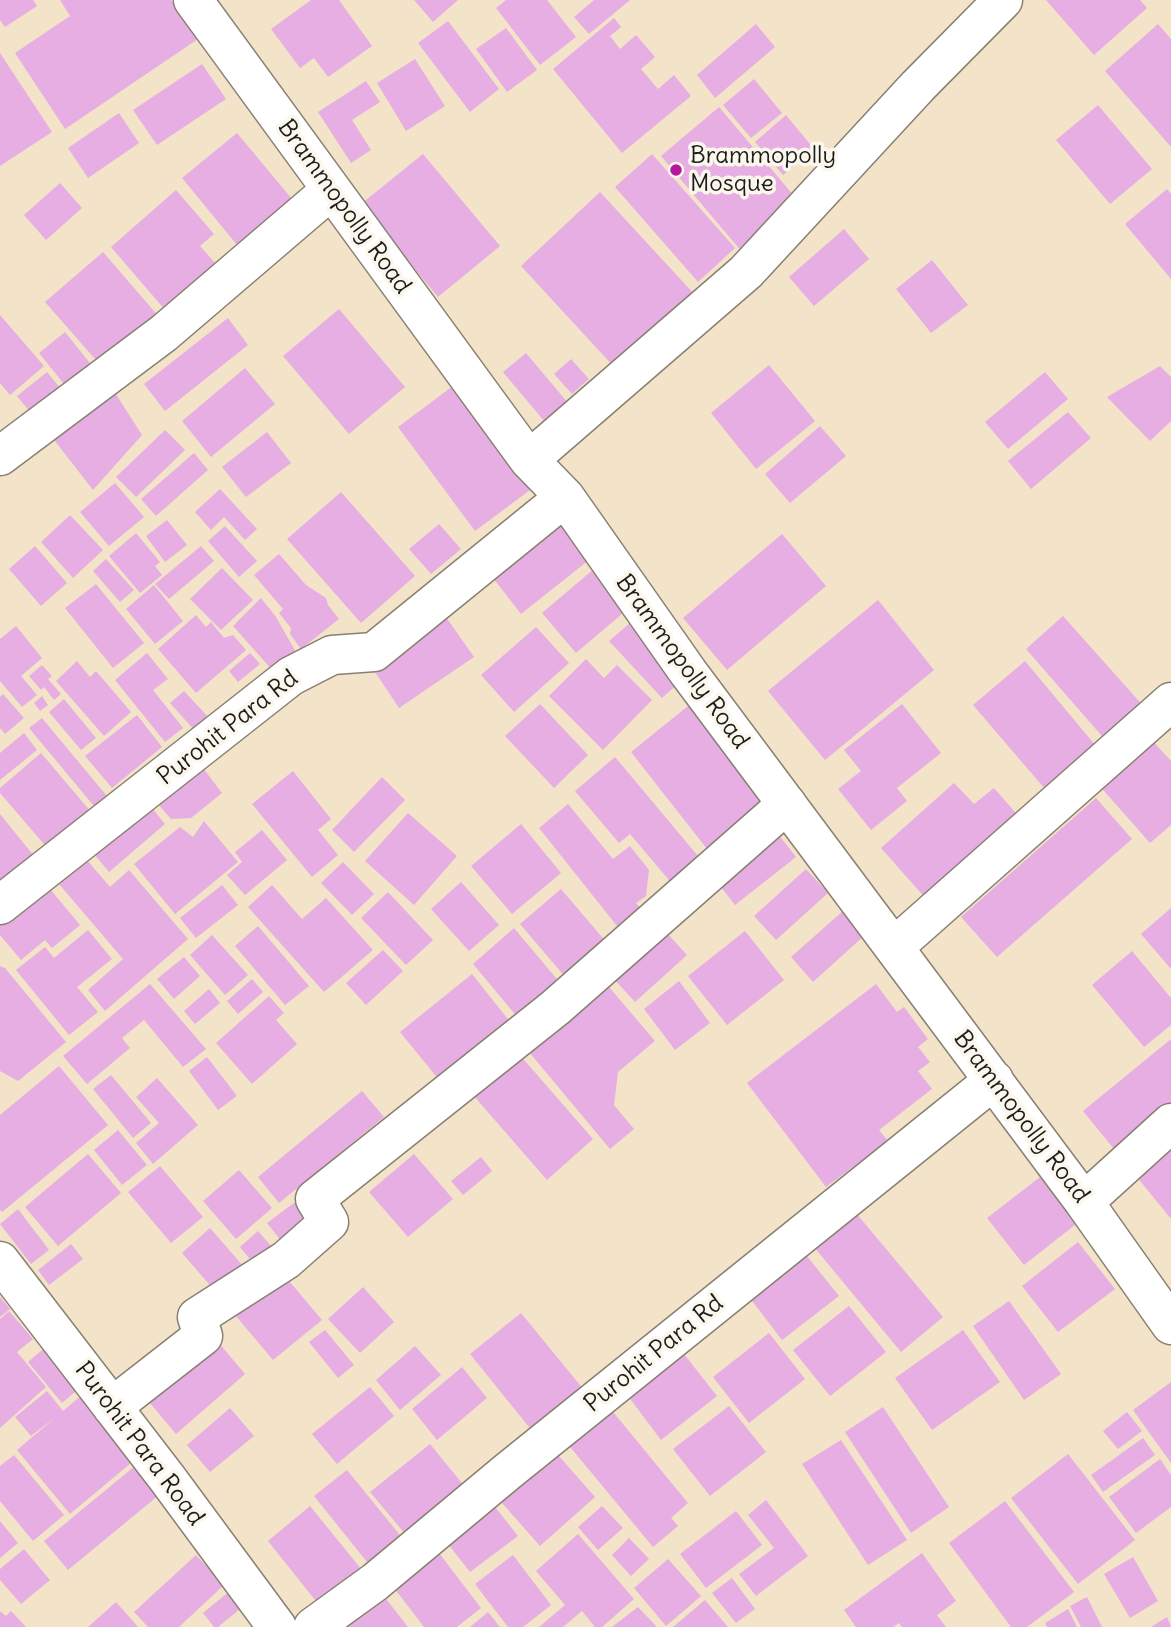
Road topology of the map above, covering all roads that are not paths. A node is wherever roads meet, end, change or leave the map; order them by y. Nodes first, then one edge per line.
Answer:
1 (193, 0) edge
2 (1003, 0) edge
3 (331, 190) junction
4 (0, 456) edge
5 (529, 460) junction
6 (565, 497) junction
7 (1171, 702) edge
8 (786, 804) junction
9 (0, 905) edge
10 (894, 947) junction
11 (994, 1080) junction
12 (1171, 1123) edge
13 (1084, 1202) junction
14 (0, 1262) edge
15 (1171, 1325) edge
16 (112, 1407) junction
17 (277, 1627) edge
18 (313, 1627) edge

1 - 3 street, Brammopolly Road
2 - 5 street
3 - 4 street
3 - 5 street, Brammopolly Road
5 - 6 street, Brammopolly Road
6 - 8 street, Brammopolly Road
6 - 9 street, Purohit Para Rd
7 - 10 street
8 - 10 street, Brammopolly Road
8 - 16 street
10 - 11 street, Brammopolly Road
11 - 13 street, Brammopolly Road
11 - 18 street, Purohit Para Rd
12 - 13 street
13 - 15 street, Brammopolly Road
14 - 16 street, Purohit Para Road
16 - 17 street, Purohit Para Road

